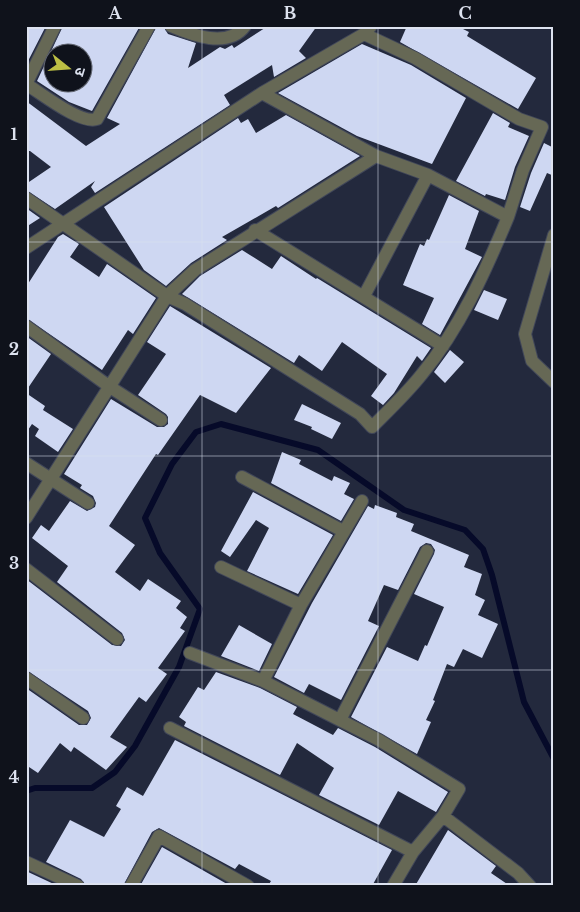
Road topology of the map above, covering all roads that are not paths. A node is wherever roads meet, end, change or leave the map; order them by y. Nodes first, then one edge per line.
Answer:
1 (55, 26) edge
2 (149, 26) edge
3 (171, 26) edge
4 (245, 26) edge
5 (368, 30) edge
6 (26, 84) edge
7 (262, 93) junction
8 (376, 156) junction
9 (428, 176) junction
10 (26, 198) edge
11 (508, 217) junction
12 (63, 223) junction
13 (256, 230) junction
14 (554, 235) edge
15 (26, 248) edge
16 (167, 296) junction
17 (364, 296) junction
18 (26, 326) edge
19 (443, 346) junction
20 (554, 382) edge
21 (110, 387) junction
22 (161, 420) dead end
23 (26, 463) edge
24 (242, 477) dead end
25 (51, 478) junction
26 (362, 501) dead end
27 (88, 503) dead end
28 (26, 518) edge
29 (344, 531) junction
30 (427, 551) dead end
31 (221, 566) dead end
32 (26, 569) edge
33 (301, 605) junction
34 (117, 639) dead end
35 (190, 653) dead end
36 (26, 678) edge
37 (263, 681) junction
38 (82, 718) dead end
39 (340, 720) junction
40 (170, 728) dead end
41 (444, 816) junction
42 (413, 852) junction
43 (26, 862) edge
44 (78, 886) edge
45 (130, 886) edge
46 (248, 886) edge
47 (393, 886) edge
48 (530, 886) edge

1 - 6 street
2 - 6 street
3 - 4 street
5 - 7 street
5 - 11 street
7 - 8 street
7 - 12 street
8 - 9 street
8 - 13 street
9 - 11 street
9 - 17 street
10 - 12 street
11 - 19 street
12 - 15 street
12 - 16 street
13 - 16 street
13 - 17 street
14 - 20 street
16 - 19 street
16 - 21 street
17 - 19 street
18 - 21 street
21 - 22 street
21 - 25 street
23 - 25 street
24 - 29 street
25 - 27 street
25 - 28 street
26 - 29 street
29 - 33 street
30 - 39 street
31 - 33 street
32 - 34 street
33 - 37 street
35 - 37 street
36 - 38 street
37 - 39 street
39 - 41 street
40 - 42 street
41 - 42 street
41 - 48 street
42 - 47 street
43 - 44 street
45 - 46 street

